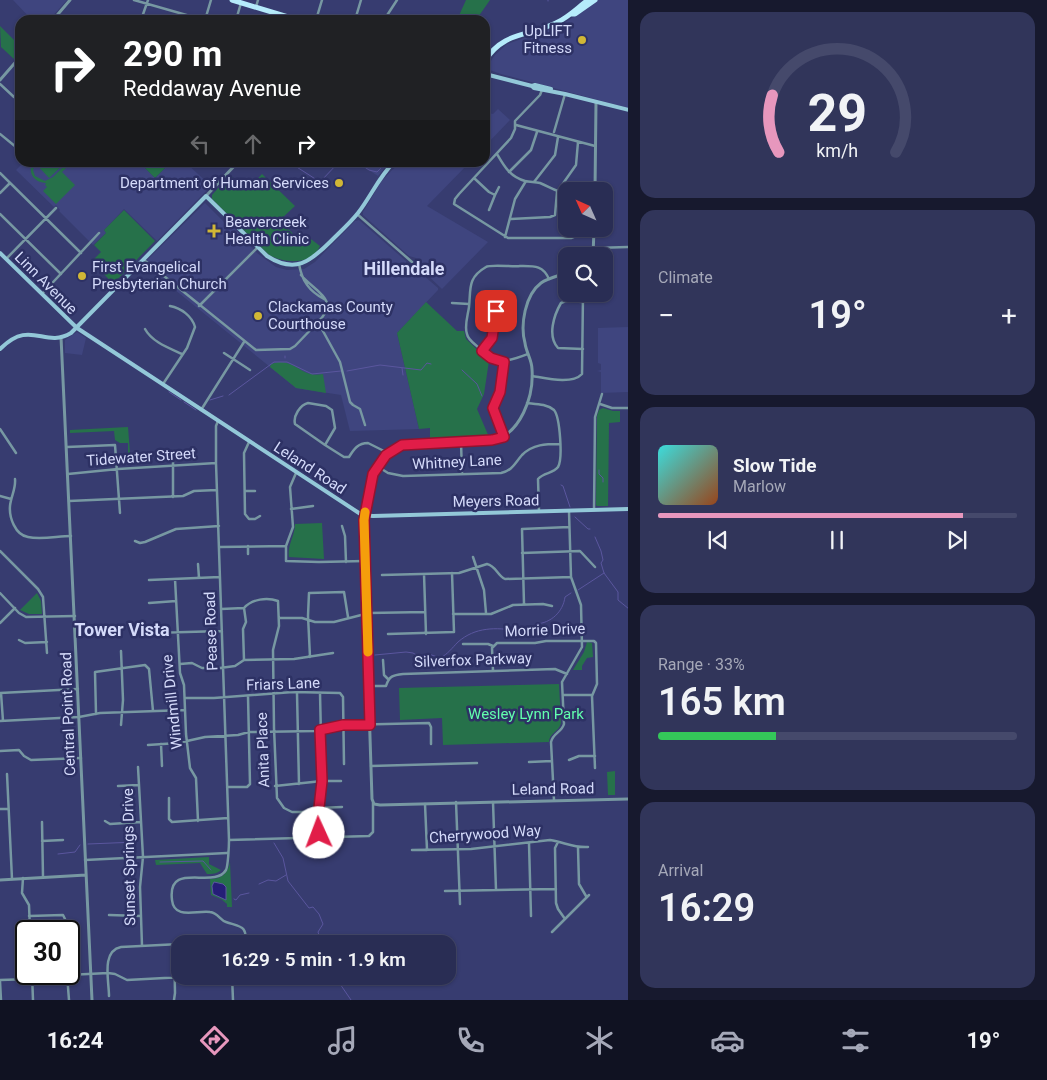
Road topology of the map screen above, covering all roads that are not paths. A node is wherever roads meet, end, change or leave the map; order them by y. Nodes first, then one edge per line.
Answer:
1 (70, 0) edge
2 (134, 0) edge
3 (211, 0) edge
4 (232, 0) edge
5 (258, 0) edge
6 (322, 0) edge
7 (360, 0) edge
8 (397, 0) edge
9 (591, 0) edge
10 (147, 2) edge
11 (241, 3) junction
12 (256, 7) junction
13 (272, 12) junction
14 (571, 14) junction
15 (57, 15) edge
16 (143, 15) edge
17 (188, 15) edge
18 (206, 15) edge
19 (237, 15) edge
20 (271, 15) edge
21 (282, 15) edge
22 (318, 15) edge
23 (356, 15) edge
24 (387, 15) edge
25 (490, 50) edge
26 (15, 63) edge
27 (490, 75) edge
28 (0, 80) edge
29 (0, 84) edge
30 (532, 86) junction
31 (542, 90) junction
32 (552, 91) junction
33 (565, 94) junction
34 (15, 96) edge
35 (596, 102) junction
36 (628, 110) edge
37 (516, 125) junction
38 (537, 131) junction
39 (554, 132) dead end
40 (0, 134) edge
41 (558, 137) junction
42 (578, 142) junction
43 (15, 146) edge
44 (595, 146) junction
45 (497, 154) junction
46 (490, 161) edge
47 (233, 167) edge
48 (390, 167) edge
49 (485, 167) edge
50 (509, 172) junction
51 (0, 173) edge
52 (474, 178) junction
53 (526, 181) junction
54 (534, 182) junction
55 (595, 182) edge
56 (10, 183) junction
57 (499, 187) dead end
58 (557, 192) junction
59 (0, 193) edge
60 (495, 195) junction
61 (206, 196) junction
62 (56, 208) dead end
63 (489, 210) dead end
64 (0, 214) edge
65 (357, 214) junction
66 (46, 218) junction
67 (511, 219) junction
68 (99, 234) dead end
69 (505, 237) junction
70 (571, 238) edge
71 (26, 239) junction
72 (628, 246) edge
73 (611, 247) edge
74 (257, 248) junction
75 (0, 253) edge
76 (81, 253) junction
77 (6, 259) junction
78 (144, 260) junction
79 (412, 262) dead end
80 (300, 264) junction
81 (62, 274) junction
82 (558, 276) edge
83 (549, 279) junction
84 (42, 294) junction
85 (498, 297) dead end
86 (564, 302) edge
87 (583, 302) edge
88 (452, 303) dead end
89 (469, 304) junction
90 (170, 306) dead end
91 (199, 306) junction
92 (318, 322) junction
93 (77, 328) junction
94 (145, 329) dead end
95 (61, 337) junction
96 (244, 342) junction
97 (0, 348) edge
98 (583, 349) junction
99 (482, 351) junction
100 (224, 353) dead end
101 (182, 354) junction
102 (528, 354) junction
103 (233, 359) junction
104 (504, 362) junction
105 (250, 370) dead end
106 (532, 376) junction
107 (162, 384) junction
108 (602, 394) dead end
109 (528, 403) junction
110 (600, 404) junction
111 (628, 408) edge
112 (201, 410) junction
113 (218, 421) junction
114 (365, 425) dead end
115 (0, 429) edge
116 (504, 437) junction
117 (249, 442) junction
118 (461, 442) junction
119 (325, 444) junction
120 (560, 444) junction
121 (67, 447) junction
122 (173, 451) dead end
123 (16, 453) dead end
124 (388, 453) junction
125 (216, 463) junction
126 (173, 466) junction
127 (377, 466) junction
128 (118, 469) junction
129 (296, 473) junction
130 (68, 474) junction
131 (462, 474) junction
132 (15, 479) dead end
133 (217, 490) junction
134 (255, 491) dead end
135 (245, 492) junction
136 (0, 496) edge
137 (173, 497) junction
138 (119, 498) junction
139 (11, 499) junction
140 (70, 501) junction
141 (313, 506) dead end
142 (292, 509) junction
143 (628, 509) edge
144 (594, 510) junction
145 (569, 511) junction
146 (539, 512) junction
147 (120, 513) dead end
148 (260, 516) dead end
149 (364, 516) junction
150 (219, 526) junction
151 (342, 526) dead end
152 (569, 526) junction
153 (71, 536) junction
154 (135, 540) dead end
155 (248, 546) junction
156 (286, 546) junction
157 (220, 547) junction
158 (0, 551) edge
159 (570, 552) junction
160 (522, 553) junction
161 (248, 554) dead end
162 (474, 557) dead end
163 (365, 561) junction
164 (346, 562) junction
165 (198, 564) dead end
166 (478, 566) junction
167 (595, 567) dead end
168 (452, 573) junction
169 (424, 574) junction
170 (382, 575) dead end
171 (220, 577) junction
172 (571, 577) junction
173 (199, 578) junction
174 (175, 579) junction
175 (523, 579) junction
176 (149, 580) dead end
177 (0, 593) edge
178 (176, 601) junction
179 (149, 602) dead end
180 (524, 604) junction
181 (552, 606) dead end
182 (15, 608) junction
183 (244, 608) junction
184 (221, 609) junction
185 (425, 612) junction
186 (486, 613) junction
187 (367, 614) junction
188 (453, 614) junction
189 (75, 616) junction
190 (46, 617) junction
191 (280, 618) junction
192 (348, 618) junction
193 (308, 620) junction
194 (0, 623) edge
195 (222, 631) junction
196 (178, 632) junction
197 (151, 633) dead end
198 (388, 634) dead end
199 (426, 634) junction
200 (19, 640) dead end
201 (582, 640) junction
202 (47, 642) junction
203 (463, 644) dead end
204 (493, 646) junction
205 (121, 651) dead end
206 (47, 653) dead end
207 (333, 654) dead end
208 (310, 657) junction
209 (273, 659) junction
210 (244, 660) junction
211 (383, 660) dead end
212 (180, 664) junction
213 (223, 667) junction
214 (122, 668) junction
215 (493, 671) junction
216 (566, 674) junction
217 (388, 679) junction
218 (369, 686) junction
219 (78, 689) junction
220 (1, 692) edge
221 (297, 693) junction
222 (320, 693) junction
223 (274, 694) junction
224 (563, 695) junction
225 (248, 696) junction
226 (592, 696) junction
227 (184, 698) junction
228 (225, 698) junction
229 (185, 710) junction
230 (153, 711) junction
231 (123, 713) junction
232 (96, 714) junction
233 (79, 717) junction
234 (1, 721) edge
235 (121, 725) dead end
236 (343, 725) junction
237 (370, 725) junction
238 (320, 730) junction
239 (274, 731) junction
240 (298, 731) junction
241 (249, 732) junction
242 (226, 736) junction
243 (187, 741) junction
244 (161, 744) junction
245 (431, 744) dead end
246 (148, 745) dead end
247 (0, 750) edge
248 (595, 756) junction
249 (81, 758) junction
250 (569, 760) dead end
251 (552, 761) junction
252 (529, 762) dead end
253 (477, 763) dead end
254 (344, 764) dead end
255 (162, 766) dead end
256 (371, 766) junction
257 (138, 767) dead end
258 (595, 768) dead end
259 (7, 774) dead end
260 (322, 781) junction
261 (341, 781) dead end
262 (300, 784) junction
263 (138, 785) junction
264 (118, 786) dead end
265 (275, 786) junction
266 (227, 788) junction
267 (169, 798) dead end
268 (628, 799) edge
269 (554, 800) junction
270 (456, 802) junction
271 (494, 802) junction
272 (373, 803) junction
273 (425, 803) junction
274 (342, 807) dead end
275 (319, 808) junction
276 (0, 809) edge
277 (8, 809) junction
278 (228, 818) junction
279 (105, 821) dead end
280 (198, 821) junction
281 (42, 822) dead end
282 (140, 822) junction
283 (320, 837) junction
284 (63, 840) dead end
285 (229, 840) junction
286 (42, 841) junction
287 (559, 841) junction
288 (528, 843) junction
289 (494, 847) junction
290 (588, 847) dead end
291 (578, 848) junction
292 (458, 849) junction
293 (412, 850) dead end
294 (427, 850) junction
295 (227, 853) junction
296 (143, 857) junction
297 (85, 860) junction
298 (86, 875) junction
299 (43, 877) junction
300 (23, 878) junction
301 (12, 879) junction
302 (0, 880) edge
303 (531, 889) junction
304 (556, 889) junction
305 (460, 890) junction
306 (496, 890) junction
307 (445, 891) dead end
308 (460, 904) dead end
309 (109, 915) dead end
310 (29, 916) junction
311 (141, 916) junction
312 (531, 916) dead end
313 (565, 918) junction
314 (29, 920) edge
315 (65, 920) edge
316 (552, 932) dead end
317 (245, 935) edge
318 (171, 944) edge
319 (142, 946) junction
320 (108, 973) junction
321 (80, 974) edge
322 (90, 974) junction
323 (171, 978) edge
324 (15, 980) edge
325 (0, 981) edge
326 (32, 985) edge
327 (68, 985) edge
328 (174, 985) edge
329 (232, 985) edge
330 (109, 996) dead end
331 (1, 1000) edge
332 (33, 1000) edge
333 (69, 1000) edge
334 (92, 1000) edge
335 (174, 1000) edge
336 (233, 1000) edge

1 - 15 street
2 - 10 street
3 - 18 street
4 - 11 main road
5 - 12 street
6 - 22 street
7 - 23 street
8 - 24 street
9 - 14 main road
9 - 14 main road
10 - 16 street
10 - 17 street
11 - 12 main road
11 - 19 street
12 - 13 main road
13 - 20 street
13 - 21 main road
14 - 25 main road
26 - 28 street
27 - 30 main road
29 - 34 street
30 - 31 main road
30 - 32 main road
31 - 32 main road
31 - 37 street
32 - 33 main road
33 - 35 main road
33 - 39 street
35 - 36 main road
35 - 44 street
37 - 38 street
37 - 45 street
38 - 41 street
38 - 50 street
40 - 43 street
41 - 42 street
41 - 54 street
42 - 44 street
42 - 58 street
44 - 55 street
45 - 46 street
45 - 50 street
47 - 61 street
48 - 65 main road
49 - 52 street
50 - 53 street
51 - 56 street
52 - 60 street
52 - 69 street
53 - 54 street
53 - 67 street
54 - 58 street
56 - 59 street
56 - 66 street
57 - 60 street
58 - 67 street
60 - 63 street
61 - 74 main road
61 - 78 main road
62 - 66 street
64 - 71 street
65 - 79 street
65 - 80 main road
66 - 71 street
66 - 76 street
67 - 69 street
68 - 76 street
69 - 70 street
71 - 77 street
71 - 81 street
72 - 73 street
74 - 80 main road
74 - 91 street
75 - 77 main road, Linn Avenue
76 - 81 street
77 - 84 main road, Linn Avenue
78 - 91 street
78 - 93 main road
80 - 92 street
81 - 84 street
82 - 83 street
83 - 89 street
83 - 102 street
84 - 93 main road, Linn Avenue
85 - 99 street
86 - 98 street
87 - 98 street
88 - 89 street
89 - 99 street
90 - 101 street
91 - 96 street
92 - 96 street
92 - 114 street
93 - 95 main road
93 - 107 main road, Leland Road
94 - 101 street
95 - 97 main road
95 - 121 street, Central Point Road
96 - 103 street
98 - 106 street
99 - 104 street
100 - 103 street
101 - 107 street
102 - 104 street
102 - 106 street
103 - 105 street
103 - 112 street
104 - 116 street
106 - 109 street
107 - 112 main road, Leland Road
108 - 110 street
109 - 116 street
109 - 120 street
110 - 111 street
110 - 144 street
112 - 113 main road, Leland Road
113 - 117 main road, Leland Road
113 - 125 street, Pease Road
115 - 123 street
116 - 118 street
117 - 129 main road, Leland Road
117 - 135 street
118 - 124 street
118 - 131 street
119 - 119 street
119 - 124 street
120 - 131 street, Whitney Lane
120 - 146 street
121 - 128 street
121 - 130 street, Central Point Road
122 - 126 street
124 - 127 street
125 - 126 street, Tidewater Street
125 - 133 street, Pease Road
126 - 128 street, Tidewater Street
126 - 137 street
127 - 131 street, Whitney Lane
127 - 149 street
128 - 130 street, Tidewater Street
128 - 138 street
129 - 142 street
129 - 149 main road, Leland Road
130 - 140 street, Central Point Road
132 - 139 street
133 - 137 street
133 - 150 street, Pease Road
134 - 135 street
135 - 148 street
136 - 139 street
137 - 138 street
138 - 140 street
138 - 147 street
139 - 153 street
140 - 153 street, Central Point Road
141 - 142 street
142 - 156 street
143 - 144 main road, Meyers Road
144 - 145 main road, Meyers Road
145 - 146 main road, Meyers Road
145 - 152 street
146 - 149 main road, Meyers Road
149 - 163 street
150 - 154 street
150 - 157 street, Pease Road
151 - 164 street
152 - 159 street
152 - 160 street
153 - 189 street, Central Point Road
155 - 156 street
155 - 157 street
155 - 161 street
156 - 164 street
157 - 171 street, Pease Road
158 - 190 street
159 - 160 street
159 - 167 street
159 - 172 street
160 - 175 street
162 - 166 street
163 - 164 street
163 - 187 street
165 - 173 street
166 - 168 street
166 - 175 street
166 - 186 street
168 - 169 street
168 - 188 street
169 - 170 street
169 - 185 street
171 - 173 street
171 - 184 street, Pease Road
172 - 175 street
172 - 201 street
173 - 174 street
174 - 176 street
174 - 178 street, Windmill Drive
175 - 180 street
177 - 182 street
178 - 179 street
178 - 196 street, Windmill Drive
180 - 181 street
180 - 186 street
182 - 190 street
182 - 194 street
183 - 184 street
183 - 191 street
183 - 210 street
184 - 195 street, Pease Road
185 - 187 street
185 - 199 street
186 - 188 street
187 - 192 street
187 - 218 street
188 - 199 street
189 - 190 street
189 - 219 street, Central Point Road
190 - 202 street
191 - 193 street
191 - 209 street, Anita Place
192 - 193 street
192 - 193 street
193 - 208 street
195 - 196 street
195 - 213 street, Pease Road
196 - 197 street
196 - 212 street, Windmill Drive
198 - 199 street
200 - 202 street
201 - 204 street, Morrie Drive
201 - 216 street
201 - 226 street, Morrie Drive
202 - 206 street
203 - 204 street
204 - 215 street, Morrie Drive
205 - 214 street
207 - 208 street
208 - 209 street
209 - 210 street
209 - 223 street, Anita Place
210 - 213 street
211 - 217 street
212 - 213 street
212 - 227 street, Windmill Drive
213 - 228 street, Pease Road
214 - 230 street
214 - 231 street
214 - 232 street
215 - 216 street, Silverfox Parkway
215 - 217 street, Silverfox Parkway
216 - 224 street
217 - 218 street
218 - 237 street
219 - 220 street
219 - 233 street, Central Point Road
220 - 234 street
221 - 222 street, Friars Lane
221 - 223 street, Friars Lane
221 - 240 street
222 - 236 street, Friars Lane
222 - 238 street
223 - 225 street, Friars Lane
223 - 239 street, Anita Place
224 - 226 street
224 - 251 street
225 - 228 street, Friars Lane
225 - 241 street
226 - 248 street
227 - 228 street, Friars Lane
227 - 229 street, Windmill Drive
228 - 242 street, Pease Road
229 - 230 street
229 - 243 street, Windmill Drive
230 - 231 street
231 - 232 street
231 - 235 street
232 - 233 street
233 - 234 street
233 - 249 street, Central Point Road
236 - 237 street
236 - 238 street
236 - 254 street
237 - 245 street
237 - 256 street
238 - 240 street
238 - 260 street
239 - 240 street
239 - 241 street
239 - 265 street, Anita Place
240 - 262 street
241 - 242 street
241 - 266 street
242 - 243 street
242 - 266 street, Pease Road
243 - 244 street
243 - 280 street, Windmill Drive
244 - 246 street
244 - 255 street
247 - 249 street
248 - 250 street
248 - 258 street
249 - 297 street, Central Point Road
251 - 252 street
251 - 269 street
253 - 256 street
256 - 272 street
257 - 263 street, Sunset Springs Drive
259 - 277 street
260 - 261 street
260 - 262 street
260 - 275 street
262 - 265 street
263 - 264 street
263 - 282 street, Sunset Springs Drive
265 - 275 street, Anita Place
266 - 278 street, Pease Road
267 - 280 street
268 - 269 street, Leland Road
269 - 271 street, Leland Road
270 - 271 street, Leland Road
270 - 273 street, Leland Road
270 - 292 street
271 - 289 street
272 - 273 street, Leland Road
272 - 283 street
273 - 294 street
274 - 275 street, Anita Place
275 - 283 street
276 - 277 street
277 - 301 street
278 - 280 street
278 - 285 street, Pease Road
279 - 282 street
281 - 286 street
282 - 296 street, Sunset Springs Drive
283 - 285 street
284 - 286 street
285 - 295 street, Pease Road
286 - 299 street
287 - 288 street, Cherrywood Way
287 - 291 street, Cherrywood Way
287 - 304 street
288 - 289 street, Cherrywood Way
288 - 303 street
289 - 292 street, Cherrywood Way
289 - 306 street
290 - 291 street, Cherrywood Way
291 - 313 street
292 - 294 street, Cherrywood Way
292 - 305 street
293 - 294 street, Cherrywood Way
295 - 296 street
295 - 317 street, Pease Road
296 - 297 street
296 - 311 street, Sunset Springs Drive
297 - 298 street, Central Point Road
298 - 299 street
298 - 322 street, Central Point Road
299 - 300 street
300 - 301 street
300 - 310 street
301 - 302 street
303 - 304 street
303 - 306 street
303 - 312 street
304 - 313 street
305 - 306 street
305 - 307 street
305 - 308 street
309 - 311 street
310 - 314 street
310 - 315 street
311 - 319 street, Sunset Springs Drive
313 - 316 street
318 - 319 street
319 - 320 street
320 - 322 street
320 - 323 street
320 - 330 street
321 - 322 street
322 - 334 street, Central Point Road
324 - 325 street
325 - 331 street
326 - 332 street
327 - 333 street
328 - 335 street
329 - 336 street

